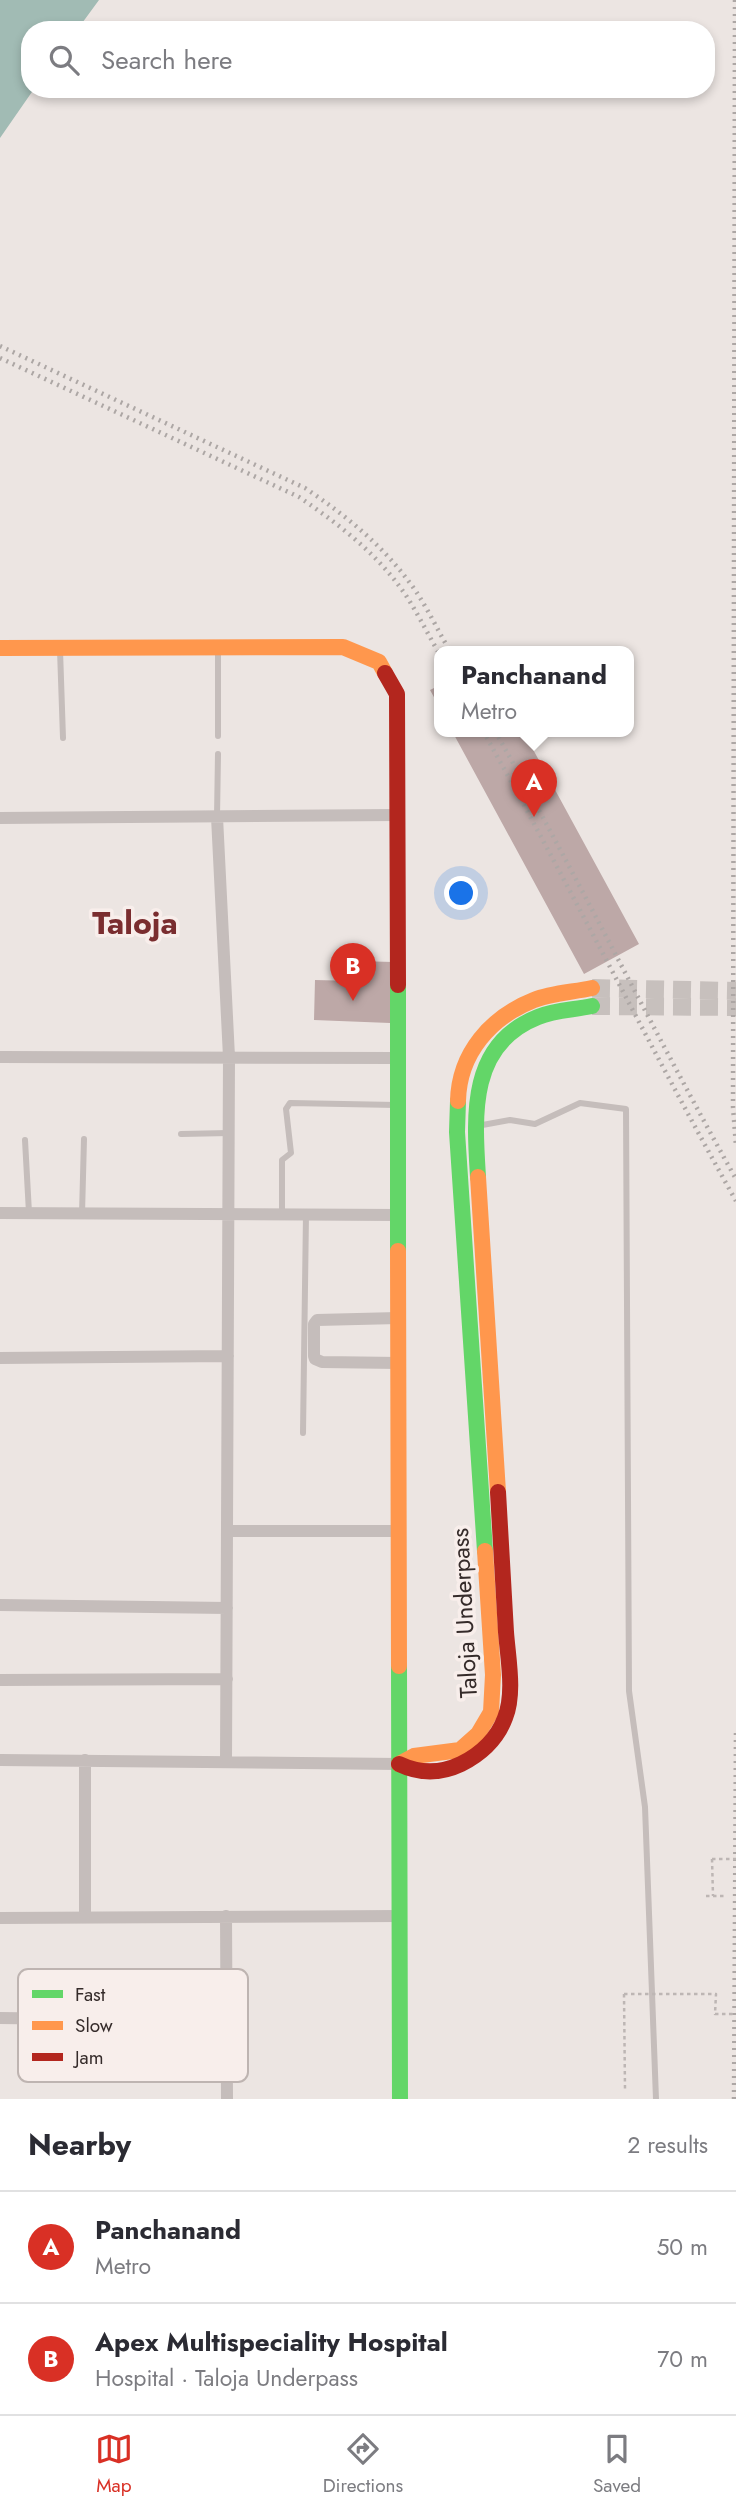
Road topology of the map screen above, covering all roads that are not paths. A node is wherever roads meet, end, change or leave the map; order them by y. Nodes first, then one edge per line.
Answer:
1 (218, 647) junction
2 (0, 648) edge
3 (60, 648) junction
4 (218, 737) dead end
5 (63, 738) dead end
6 (218, 754) dead end
7 (397, 815) junction
8 (217, 817) junction
9 (0, 818) edge
10 (592, 988) tunnel mouth
11 (592, 1006) tunnel mouth
12 (0, 1057) edge
13 (229, 1057) junction
14 (398, 1058) junction
15 (398, 1105) junction
16 (475, 1126) junction
17 (229, 1133) junction
18 (181, 1134) dead end
19 (84, 1139) dead end
20 (26, 1140) dead end
21 (0, 1213) edge
22 (29, 1213) junction
23 (82, 1213) junction
24 (229, 1214) junction
25 (282, 1214) junction
26 (306, 1214) junction
27 (398, 1215) junction
28 (398, 1318) junction
29 (228, 1356) junction
30 (0, 1358) edge
31 (398, 1363) junction
32 (303, 1433) dead end
33 (227, 1531) junction
34 (399, 1531) junction
35 (0, 1605) edge
36 (227, 1608) junction
37 (227, 1679) junction
38 (0, 1680) edge
39 (0, 1760) edge
40 (85, 1760) junction
41 (226, 1762) junction
42 (400, 1765) junction
43 (226, 1916) junction
44 (400, 1916) junction
45 (85, 1917) junction
46 (0, 1918) edge
47 (227, 1969) edge
48 (0, 2018) edge
49 (18, 2018) edge
50 (400, 2099) edge
51 (656, 2099) edge

1 - 3 street
1 - 4 lane
1 - 7 street
2 - 3 street
3 - 5 lane
6 - 8 lane
7 - 8 street
7 - 14 street
8 - 9 street
8 - 13 street
10 - 42 street, Taloja Underpass
11 - 16 street, Taloja Underpass
12 - 13 street
13 - 14 street
13 - 17 street
14 - 15 street
15 - 25 lane
15 - 27 street
16 - 42 street, Taloja Underpass
16 - 51 lane
17 - 18 lane
17 - 24 street
19 - 23 lane
20 - 22 lane
21 - 22 street
22 - 23 street
23 - 24 street
24 - 25 street
24 - 29 street
25 - 26 street
26 - 27 street
26 - 32 lane
27 - 28 street
28 - 31 street
28 - 31 street
29 - 30 street
29 - 33 street
31 - 34 street
33 - 34 street
33 - 36 street
34 - 42 street
35 - 36 street
36 - 37 street
37 - 38 street
37 - 41 street
39 - 40 street
40 - 41 street
40 - 45 street
41 - 42 street
42 - 44 street
43 - 44 street
43 - 45 street
43 - 47 street
44 - 50 street
45 - 46 street
48 - 49 street

